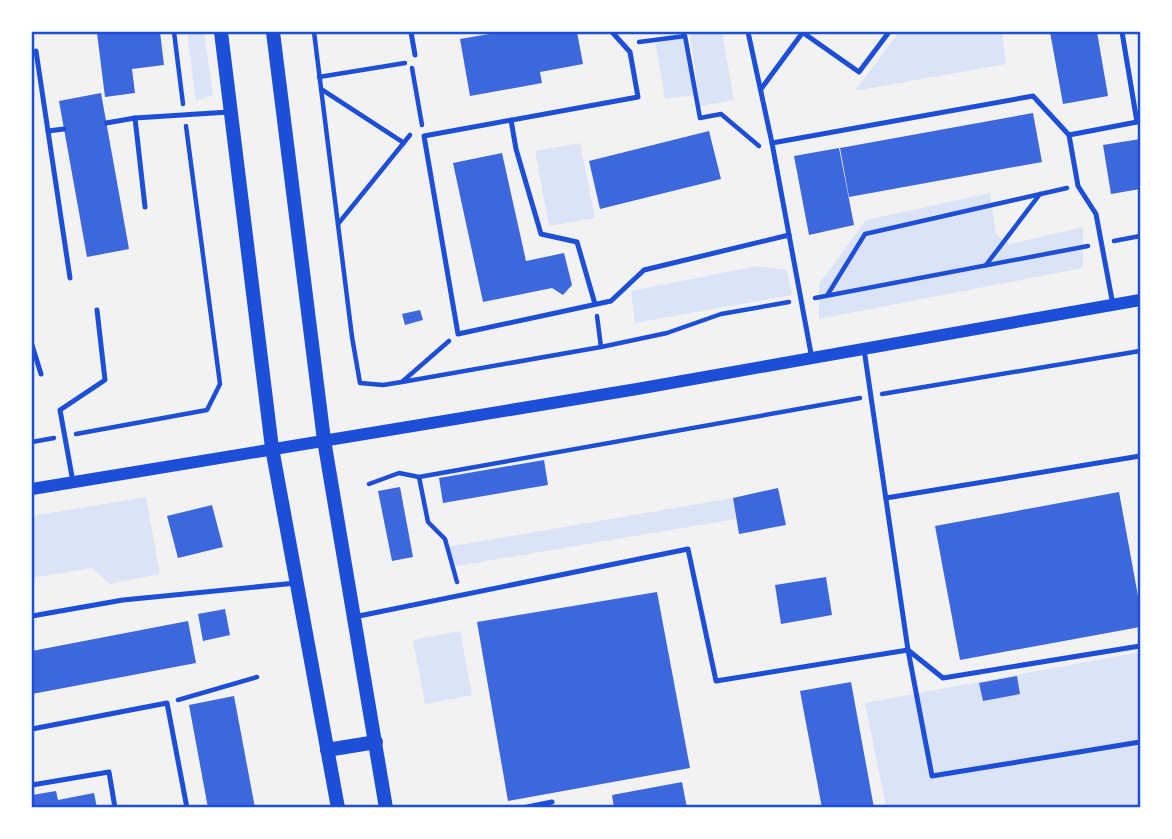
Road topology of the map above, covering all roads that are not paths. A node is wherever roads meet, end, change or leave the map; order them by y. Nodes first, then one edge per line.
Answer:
1 (220, 32) edge
2 (274, 32) edge
3 (411, 32) edge
4 (612, 32) edge
5 (748, 32) edge
6 (803, 32) edge
7 (889, 32) edge
8 (1122, 32) edge
9 (36, 51) dead end
10 (415, 55) dead end
11 (761, 89) junction
12 (229, 112) junction
13 (135, 118) junction
14 (511, 120) junction
15 (1139, 122) edge
16 (106, 123) dead end
17 (64, 129) dead end
18 (48, 131) junction
19 (1069, 135) junction
20 (772, 144) junction
21 (145, 207) dead end
22 (789, 234) junction
23 (70, 278) dead end
24 (1140, 300) edge
25 (595, 304) junction
26 (1113, 305) junction
27 (97, 310) dead end
28 (32, 345) edge
29 (864, 349) junction
30 (812, 359) junction
31 (41, 374) dead end
32 (324, 439) junction
33 (272, 448) junction
34 (1140, 456) edge
35 (73, 482) junction
36 (32, 489) edge
37 (886, 498) junction
38 (296, 583) junction
39 (32, 616) edge
40 (354, 617) junction
41 (1140, 646) edge
42 (908, 650) junction
43 (32, 729) edge
44 (376, 742) junction
45 (1140, 742) edge
46 (327, 750) junction
47 (32, 785) edge
48 (552, 802) dead end
49 (115, 807) edge
50 (187, 807) edge
51 (338, 807) edge
52 (386, 807) edge
53 (522, 807) edge

1 - 12 main road
2 - 32 main road
3 - 10 lane
4 - 14 lane
5 - 11 lane
6 - 7 lane
6 - 11 lane
8 - 15 lane
9 - 18 lane
11 - 20 lane
12 - 13 lane
12 - 33 main road
13 - 16 lane
13 - 21 lane
14 - 25 lane
14 - 25 lane
15 - 19 lane
17 - 18 lane
18 - 23 lane
19 - 20 lane
19 - 26 lane
20 - 22 lane
22 - 25 lane
22 - 30 lane
24 - 26 street
26 - 29 street
27 - 35 lane
28 - 31 lane
29 - 30 street
29 - 37 lane
30 - 32 street
32 - 33 street
32 - 40 main road
33 - 35 street
33 - 38 main road
34 - 37 lane
35 - 36 street
37 - 42 lane
38 - 39 lane
38 - 46 main road
40 - 42 lane
40 - 44 main road
41 - 42 lane
42 - 45 lane
43 - 50 lane
44 - 46 main road
44 - 52 main road
46 - 51 main road
47 - 49 lane
48 - 53 lane

